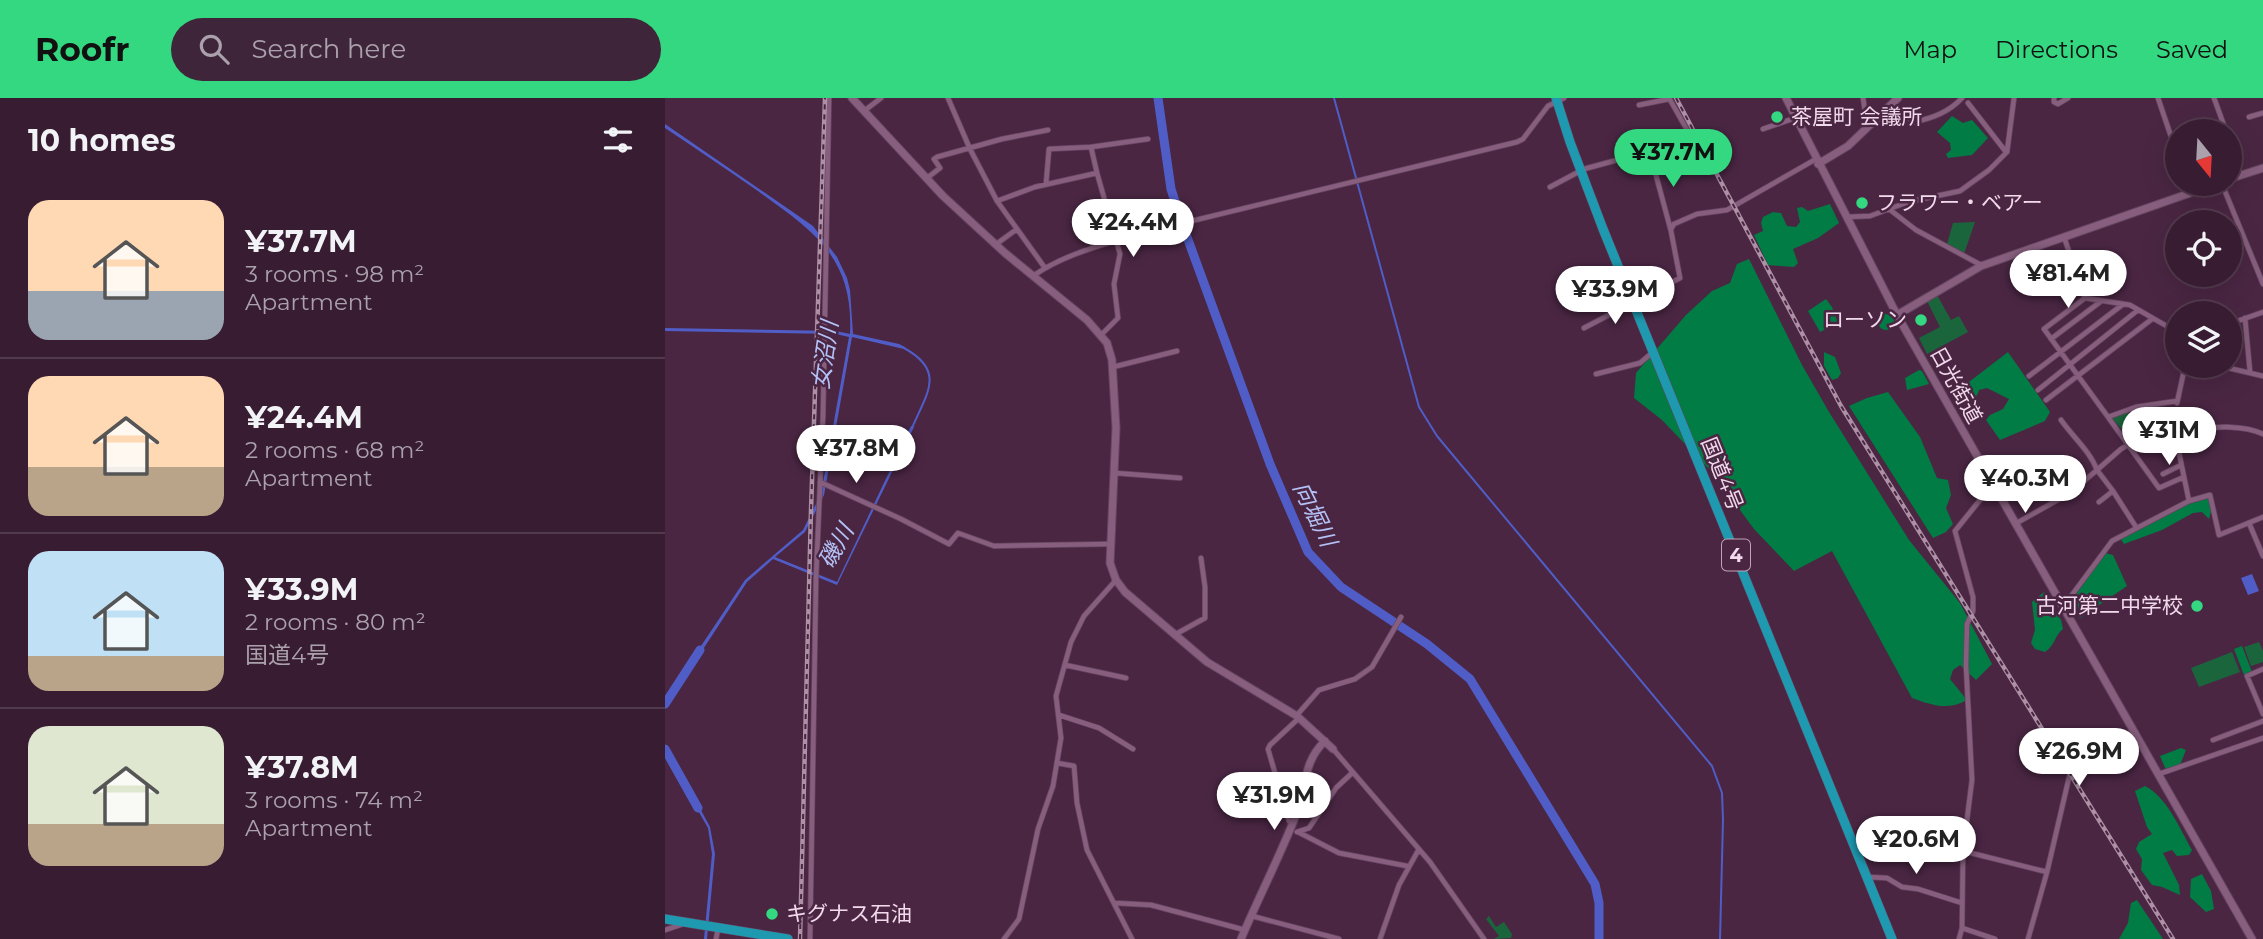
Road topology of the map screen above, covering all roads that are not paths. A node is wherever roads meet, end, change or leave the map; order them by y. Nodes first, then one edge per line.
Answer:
1 (829, 98) edge
2 (852, 98) edge
3 (881, 98) edge
4 (948, 98) edge
5 (1669, 98) edge
6 (1786, 98) edge
7 (1863, 98) edge
8 (1898, 98) edge
9 (1962, 98) edge
10 (2014, 98) edge
11 (2054, 98) edge
12 (2068, 98) edge
13 (2158, 98) edge
14 (2214, 98) edge
15 (1559, 99) edge
16 (1968, 103) dead end
17 (1639, 105) dead end
18 (1891, 105) junction
19 (864, 111) junction
20 (2263, 113) edge
21 (2249, 117) dead end
22 (1795, 118) junction
23 (2165, 119) edge
24 (2222, 119) edge
25 (1873, 122) junction
26 (1762, 129) dead end
27 (1048, 130) dead end
28 (1148, 139) dead end
29 (1091, 147) junction
30 (970, 148) junction
31 (2007, 152) junction
32 (1650, 153) junction
33 (1817, 161) junction
34 (2263, 168) edge
35 (1581, 171) junction
36 (1097, 173) junction
37 (2242, 175) edge
38 (927, 178) junction
39 (1046, 184) junction
40 (1551, 187) dead end
41 (2179, 196) edge
42 (2227, 196) edge
43 (997, 201) junction
44 (1889, 209) junction
45 (1845, 217) junction
46 (1017, 229) junction
47 (1671, 231) junction
48 (2064, 237) junction
49 (1117, 240) junction
50 (995, 245) junction
51 (1982, 266) junction
52 (1045, 268) junction
53 (1033, 276) junction
54 (2263, 284) edge
55 (2085, 298) junction
56 (2101, 301) junction
57 (1633, 303) junction
58 (2123, 304) junction
59 (2137, 310) junction
60 (2263, 312) edge
61 (1897, 315) junction
62 (2245, 318) junction
63 (2152, 319) junction
64 (2242, 319) edge
65 (2165, 326) edge
66 (1584, 328) dead end
67 (1101, 335) junction
68 (2051, 339) junction
69 (1177, 351) dead end
70 (1653, 351) junction
71 (2061, 352) junction
72 (2070, 364) junction
73 (1113, 367) junction
74 (2242, 370) edge
75 (2250, 372) junction
76 (1596, 374) dead end
77 (2029, 376) dead end
78 (2078, 376) junction
79 (2263, 376) edge
80 (2182, 378) edge
81 (2038, 390) dead end
82 (2046, 400) dead end
83 (2177, 401) junction
84 (2178, 411) junction
85 (2108, 417) junction
86 (2061, 420) dead end
87 (2176, 430) junction
88 (2263, 434) edge
89 (2129, 444) junction
90 (2181, 465) junction
91 (2097, 470) junction
92 (1114, 473) junction
93 (2163, 474) dead end
94 (2184, 477) junction
95 (1180, 478) dead end
96 (820, 482) dead end
97 (1990, 482) junction
98 (2113, 491) junction
99 (2189, 501) junction
100 (2099, 502) dead end
101 (2263, 517) edge
102 (2249, 523) junction
103 (2014, 524) junction
104 (2136, 527) junction
105 (1110, 544) junction
106 (2263, 556) edge
107 (1201, 558) dead end
108 (1116, 580) junction
109 (2062, 608) junction
110 (1400, 618) dead end
111 (1175, 635) junction
112 (1065, 665) junction
113 (2263, 669) edge
114 (1126, 678) dead end
115 (2263, 714) edge
116 (1059, 715) junction
117 (1298, 717) junction
118 (2263, 721) edge
119 (2136, 737) junction
120 (2263, 738) edge
121 (2213, 740) dead end
122 (1325, 741) junction
123 (1133, 748) dead end
124 (1333, 749) joint
125 (1058, 762) junction
126 (1352, 773) junction
127 (2158, 775) junction
128 (1294, 828) junction
129 (1419, 849) junction
130 (1963, 851) junction
131 (1407, 866) junction
132 (2047, 872) junction
133 (1867, 877) junction
134 (1115, 903) junction
135 (1962, 903) junction
136 (1251, 916) junction
137 (665, 919) edge
138 (687, 922) junction
139 (710, 926) junction
140 (1962, 928) junction
141 (665, 930) edge
142 (1245, 930) junction
143 (716, 939) edge
144 (788, 939) edge
145 (810, 939) edge
146 (1004, 939) edge
147 (1132, 939) edge
148 (1241, 939) edge
149 (1339, 939) edge
150 (1380, 939) edge
151 (1484, 939) edge
152 (1892, 939) edge
153 (1959, 939) edge
154 (1995, 939) edge
155 (2028, 939) edge
156 (2252, 939) edge

1 - 145 street
2 - 19 street
3 - 19 street
4 - 30 street
5 - 17 street
5 - 32 street
6 - 22 street, 日光街道
7 - 25 street
8 - 18 street
9 - 18 street
10 - 31 street
11 - 12 street
13 - 23 street
14 - 24 street
15 - 35 highway, 国道4号 / 4
15 - 49 street
16 - 31 street
18 - 25 street
19 - 38 street
20 - 21 street
22 - 26 street
22 - 33 street, 日光街道
25 - 33 street
27 - 30 street
28 - 29 street
29 - 36 street
29 - 39 street
30 - 38 street
30 - 43 street
31 - 44 street
32 - 35 street
32 - 47 street
33 - 45 street, 日光街道
33 - 47 street
34 - 37 street
35 - 40 street
35 - 57 highway, 国道4号 / 4
36 - 39 street
36 - 49 street
38 - 50 street
39 - 43 street
41 - 48 street
42 - 54 street
43 - 46 street
44 - 45 street
44 - 51 street
45 - 61 street, 日光街道
46 - 50 street
46 - 52 street
47 - 57 street
48 - 51 street
48 - 55 street
49 - 52 street
49 - 67 street
50 - 53 street
51 - 61 street
52 - 53 street
53 - 67 street
55 - 56 street
55 - 68 street
56 - 58 street
56 - 68 street
57 - 66 street
57 - 70 highway, 国道4号 / 4
58 - 59 street
58 - 71 street
59 - 63 street
59 - 72 street
60 - 62 street
61 - 97 street, 日光街道
62 - 64 street
62 - 75 street
63 - 65 street
63 - 78 street
67 - 73 street
68 - 71 street
69 - 73 street
70 - 76 street
70 - 133 highway, 国道4号 / 4
71 - 72 street
71 - 77 street
72 - 78 street
72 - 81 street
73 - 92 street
74 - 75 street
75 - 79 street
78 - 82 street
78 - 85 street
80 - 83 street
83 - 84 street
83 - 85 street
84 - 87 street
84 - 89 street
85 - 89 street
86 - 91 street
87 - 88 street
87 - 90 street
89 - 91 street
89 - 94 street
90 - 93 street
90 - 94 street
91 - 98 street
91 - 103 street
92 - 95 street
92 - 105 street
94 - 99 street
96 - 105 street
97 - 103 street, 日光街道
97 - 130 street
98 - 100 street
98 - 104 street
99 - 102 street
99 - 104 street
101 - 102 street
102 - 106 street
103 - 109 street, 日光街道
104 - 109 street
105 - 108 street
107 - 111 street
108 - 111 street
108 - 112 street
109 - 119 street, 日光街道
110 - 117 street
111 - 117 street
112 - 114 street
112 - 116 street
113 - 115 street
116 - 123 street
116 - 125 street
117 - 122 street
117 - 128 street
118 - 121 street
119 - 127 street, 日光街道
119 - 132 street
120 - 127 street
122 - 124 street
122 - 128 street
124 - 126 street
125 - 134 street
125 - 146 street
126 - 128 street
126 - 129 street
127 - 156 street, 日光街道
128 - 131 street
128 - 136 street
129 - 131 street
129 - 151 street
130 - 132 street
130 - 135 street
131 - 150 street
132 - 155 street
133 - 135 street
133 - 152 highway, 国道4号 / 4
134 - 142 street
134 - 147 street
135 - 140 street
136 - 142 street
136 - 149 street
137 - 138 highway
138 - 139 highway
138 - 141 street
139 - 143 street
139 - 144 highway
140 - 153 street
140 - 154 street
142 - 148 street

